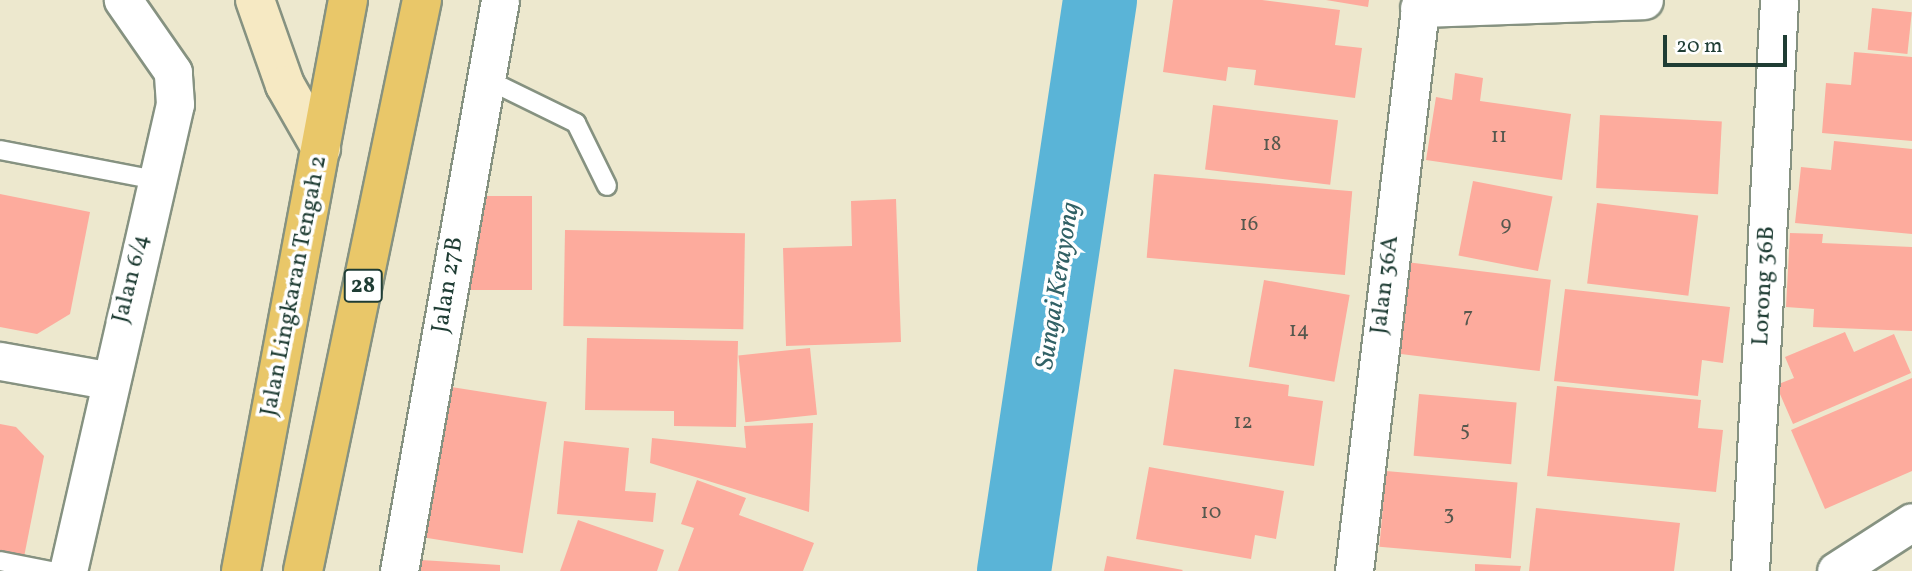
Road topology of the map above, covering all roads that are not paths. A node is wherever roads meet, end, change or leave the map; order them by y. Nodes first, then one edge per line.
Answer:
1 (123, 0) edge
2 (255, 0) edge
3 (348, 0) edge
4 (422, 0) edge
5 (500, 0) edge
6 (1644, 0) edge
7 (1779, 0) edge
8 (1420, 4) edge
9 (482, 77) junction
10 (321, 148) junction
11 (0, 150) edge
12 (156, 180) junction
13 (607, 186) dead end
14 (0, 361) edge
15 (107, 380) junction
16 (1912, 522) edge
17 (0, 561) edge
18 (51, 571) edge
19 (68, 571) edge
20 (241, 571) edge
21 (303, 571) edge
22 (399, 571) edge
23 (1354, 571) edge
24 (1750, 571) edge
25 (1836, 571) edge

1 - 12 street, Jalan 6/4
2 - 10 street
3 - 10 highway, Jalan Lingkaran Tengah 2
4 - 21 highway, 28
5 - 9 street, Jalan 27B
6 - 8 street
7 - 24 street, Lorong 36B
8 - 23 street, Jalan 36A
9 - 13 lane
9 - 22 street, Jalan 27B
10 - 20 highway, Jalan Lingkaran Tengah 2
11 - 12 lane
12 - 15 street, Jalan 6/4
14 - 15 street
15 - 19 street, Jalan 6/4
16 - 25 street
17 - 18 lane

